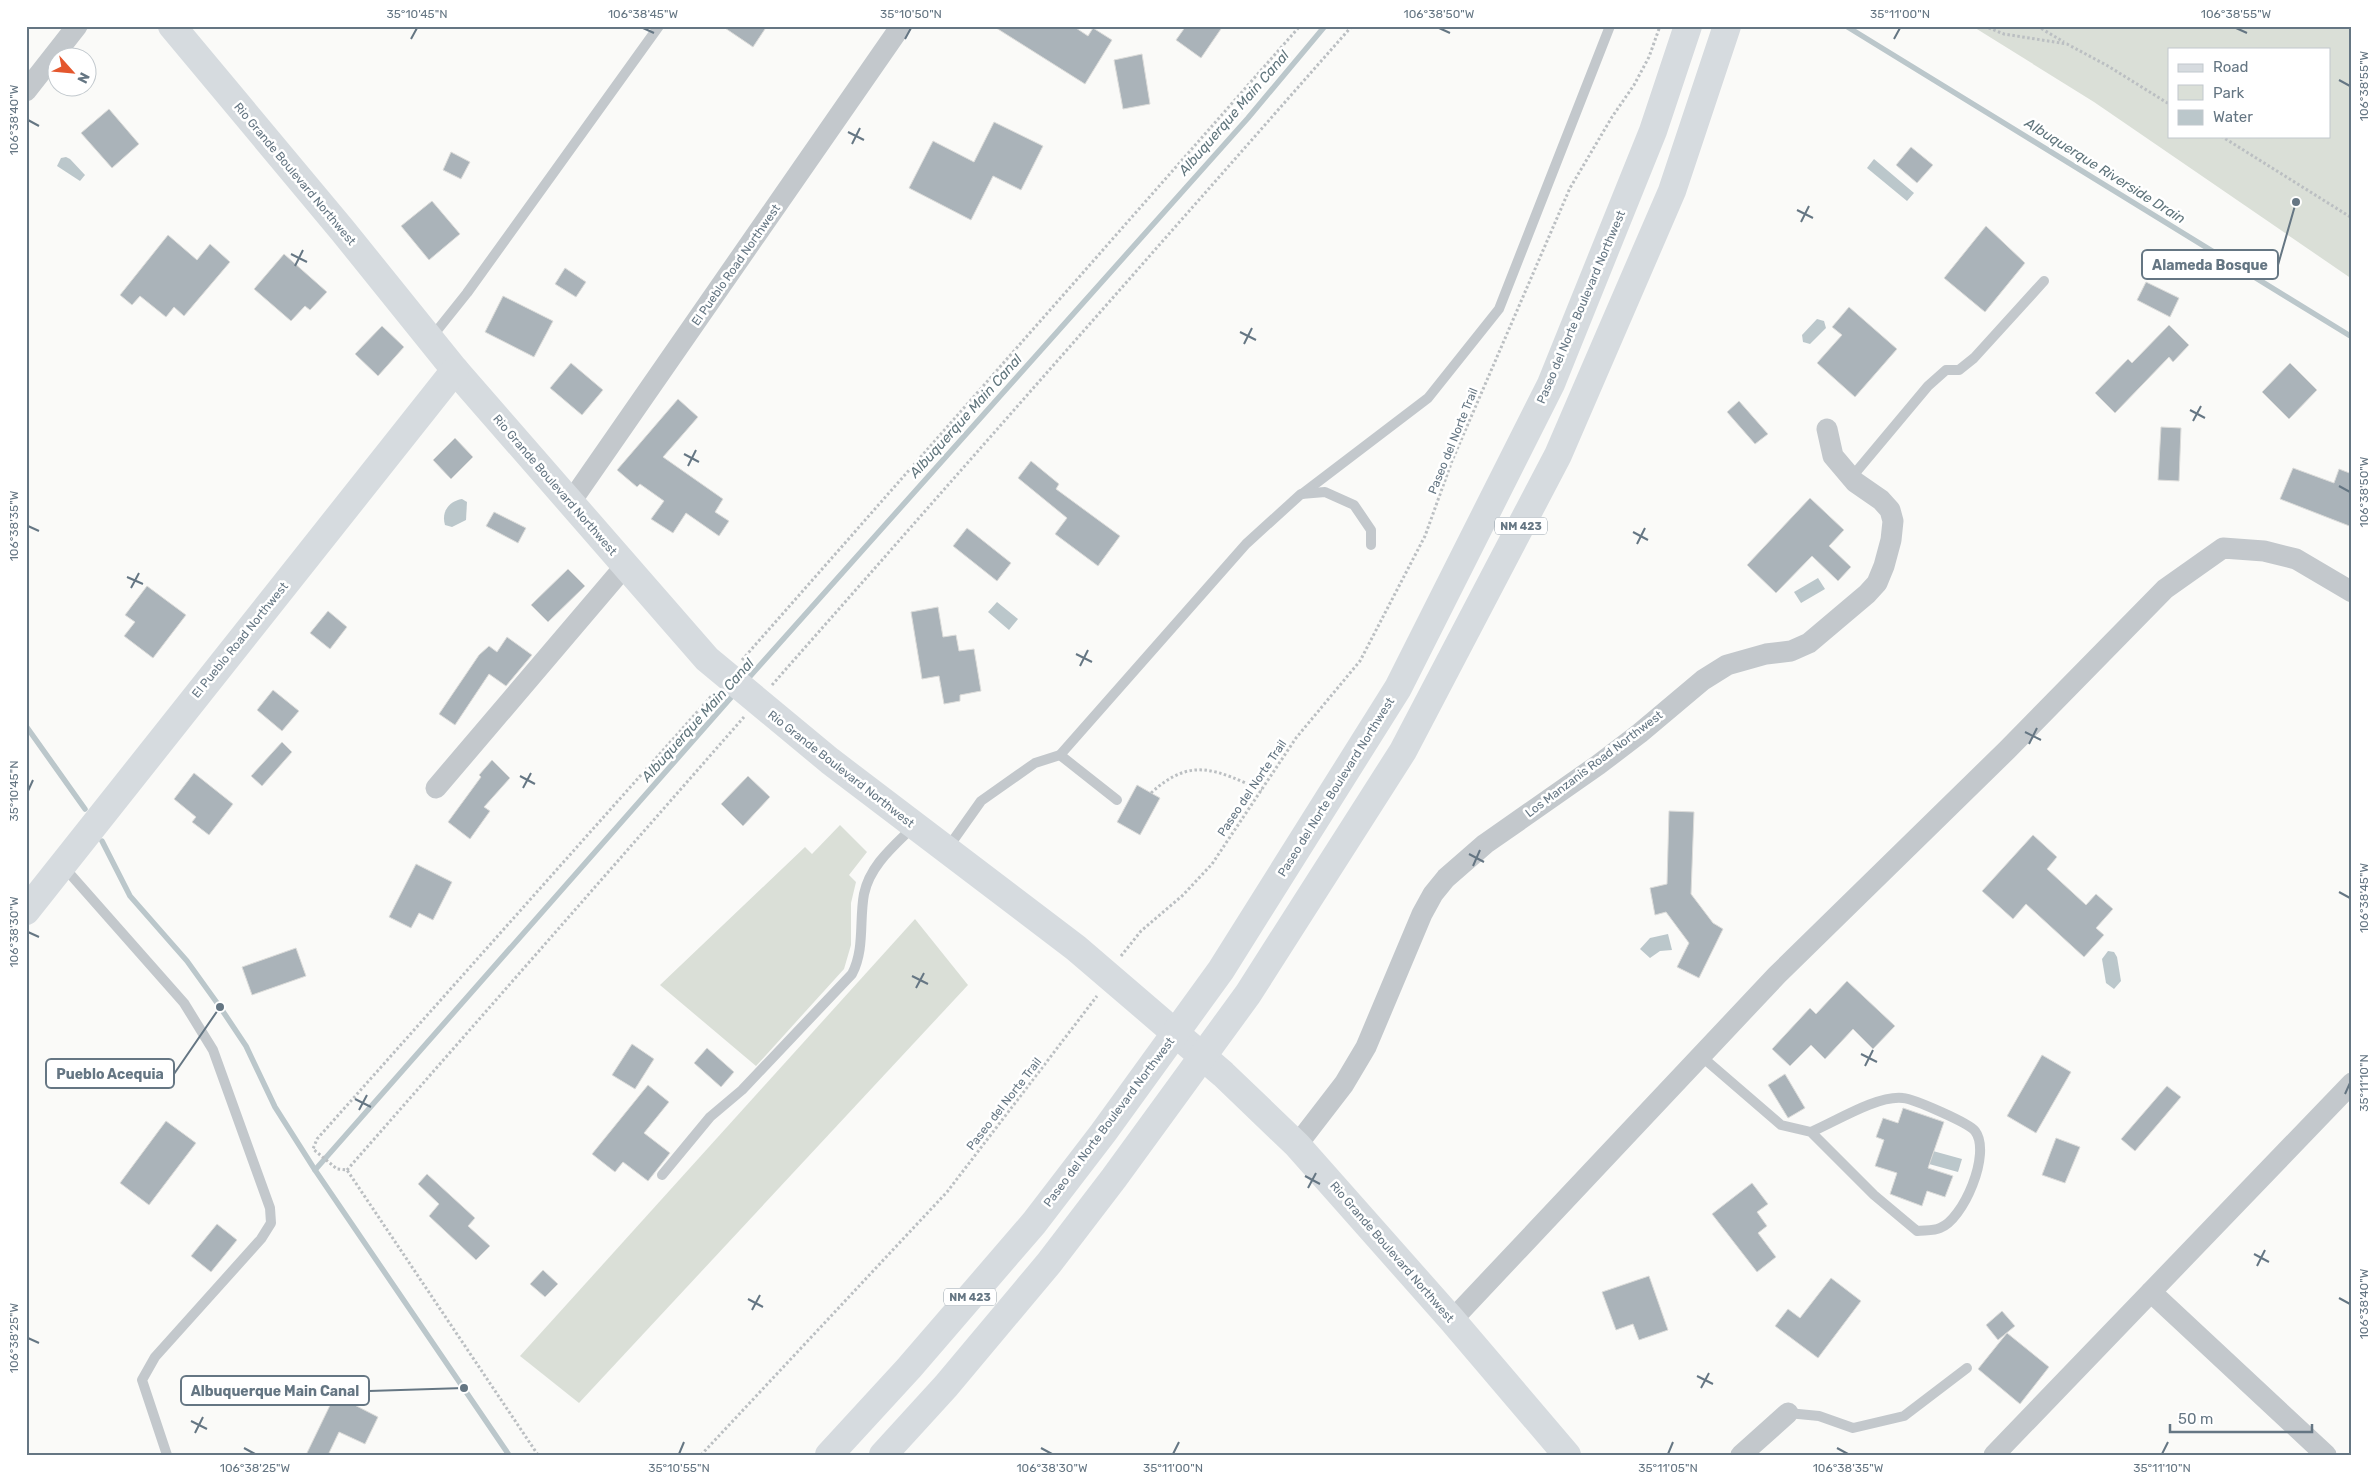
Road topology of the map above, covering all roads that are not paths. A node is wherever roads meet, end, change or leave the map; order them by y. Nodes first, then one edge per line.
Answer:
1 (77, 26) edge
2 (172, 26) edge
3 (659, 26) edge
4 (901, 26) edge
5 (1610, 26) edge
6 (1688, 26) edge
7 (1727, 26) edge
8 (26, 91) edge
9 (2044, 281) dead end
10 (430, 339) junction
11 (454, 370) junction
12 (1827, 429) dead end
13 (1851, 478) junction
14 (1301, 494) junction
15 (570, 503) junction
16 (1371, 545) dead end
17 (625, 566) junction
18 (2352, 592) edge
19 (1060, 755) junction
20 (436, 788) dead end
21 (1117, 800) dead end
22 (914, 826) junction
23 (946, 850) junction
24 (62, 865) junction
25 (26, 911) edge
26 (1701, 1056) junction
27 (2352, 1083) edge
28 (1810, 1132) junction
29 (1297, 1145) junction
30 (662, 1176) dead end
31 (2151, 1292) junction
32 (1452, 1320) junction
33 (1967, 1368) dead end
34 (1788, 1413) joint
35 (167, 1455) edge
36 (829, 1455) edge
37 (883, 1455) edge
38 (1567, 1455) edge
39 (1741, 1455) edge
40 (1994, 1455) edge
41 (2326, 1455) edge

1 - 8 street
2 - 10 main road, Rio Grande Boulevard Northwest
3 - 10 lane
4 - 15 street, El Pueblo Road Northwest
5 - 14 lane
6 - 36 main road, Paseo del Norte Boulevard Northwest / NM 423
7 - 37 main road, NM 423
9 - 13 lane
10 - 11 main road, Rio Grande Boulevard Northwest
11 - 15 main road, Rio Grande Boulevard Northwest
11 - 24 main road, El Pueblo Road Northwest
12 - 13 street, Los Manzanis Road Northwest
13 - 29 street, Los Manzanis Road Northwest
14 - 16 lane
14 - 19 lane
15 - 17 main road, Rio Grande Boulevard Northwest
17 - 20 street
17 - 22 main road, Rio Grande Boulevard Northwest
18 - 26 street
19 - 21 lane
19 - 23 lane
22 - 23 main road, Rio Grande Boulevard Northwest
22 - 30 lane
23 - 29 main road, Rio Grande Boulevard Northwest
24 - 25 main road, El Pueblo Road Northwest
24 - 35 lane
26 - 28 lane
26 - 32 street
27 - 31 street
28 - 28 lane
29 - 32 main road, Rio Grande Boulevard Northwest
31 - 40 street
31 - 41 street
32 - 38 main road, Rio Grande Boulevard Northwest
33 - 34 lane
34 - 39 street

